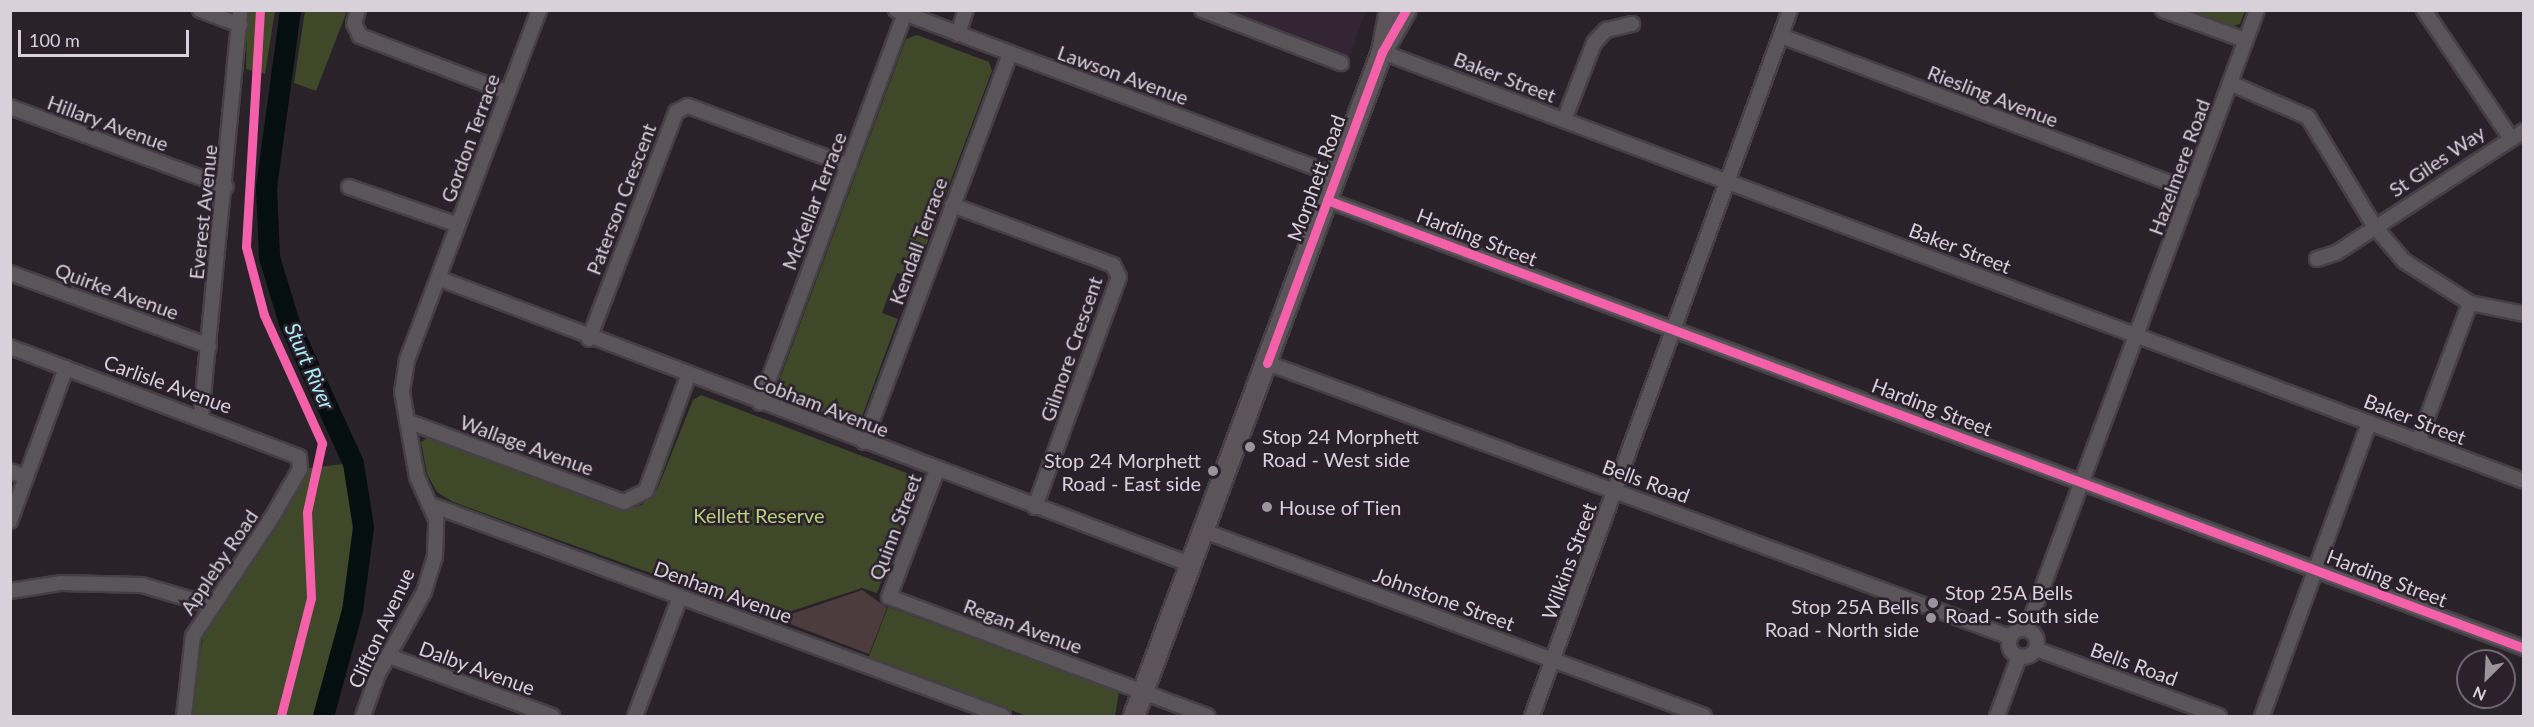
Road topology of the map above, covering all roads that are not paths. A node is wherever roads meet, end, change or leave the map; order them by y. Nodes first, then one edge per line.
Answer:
1 (200, 10) edge
2 (240, 10) edge
3 (358, 10) edge
4 (539, 10) edge
5 (966, 10) edge
6 (1202, 10) edge
7 (1390, 10) edge
8 (1406, 10) edge
9 (1791, 10) edge
10 (2163, 10) edge
11 (2256, 10) edge
12 (2424, 10) edge
13 (901, 12) edge
14 (1632, 24) dead end
15 (240, 25) junction
16 (958, 34) junction
17 (1781, 36) junction
18 (2245, 40) junction
19 (1382, 52) junction
20 (1010, 54) junction
21 (1341, 63) dead end
22 (2230, 83) junction
23 (507, 92) junction
24 (10, 107) edge
25 (1564, 120) junction
26 (2523, 131) edge
27 (2510, 137) junction
28 (849, 165) junction
29 (1337, 176) junction
30 (1727, 182) junction
31 (226, 187) junction
32 (349, 187) dead end
33 (2191, 191) junction
34 (1327, 200) junction
35 (952, 205) junction
36 (458, 225) junction
37 (2375, 227) junction
38 (2318, 259) dead end
39 (10, 273) edge
40 (438, 279) junction
41 (2470, 303) junction
42 (2523, 314) edge
43 (1677, 331) junction
44 (2137, 336) junction
45 (589, 339) junction
46 (209, 346) junction
47 (10, 347) edge
48 (1267, 363) junction
49 (66, 368) junction
50 (688, 376) junction
51 (760, 403) junction
52 (201, 417) junction
53 (407, 421) junction
54 (2369, 423) junction
55 (864, 442) junction
56 (2418, 442) junction
57 (300, 469) joint
58 (937, 470) junction
59 (10, 471) edge
60 (26, 477) junction
61 (2523, 481) edge
62 (2082, 483) junction
63 (1616, 491) junction
64 (429, 504) junction
65 (1035, 507) junction
66 (10, 521) edge
67 (1204, 531) junction
68 (1192, 565) junction
69 (2314, 570) junction
70 (10, 591) edge
71 (680, 597) junction
72 (889, 597) joint
73 (210, 605) junction
74 (2027, 629) junction
75 (2010, 638) junction
76 (2523, 648) edge
77 (2036, 649) junction
78 (389, 656) junction
79 (2019, 657) junction
80 (1553, 660) junction
81 (1144, 692) junction
82 (966, 710) edge
83 (184, 717) edge
84 (363, 717) edge
85 (552, 717) edge
86 (635, 717) edge
87 (1004, 717) edge
88 (1134, 717) edge
89 (1207, 717) edge
90 (1532, 717) edge
91 (1704, 717) edge
92 (1997, 717) edge
93 (2218, 717) edge
94 (2262, 717) edge

1 - 15 street
2 - 15 street, Everest Avenue
3 - 23 street
4 - 23 street, Gordon Terrace
5 - 16 street
6 - 21 street
7 - 19 main road, Morphett Road
8 - 19 main road, Morphett Road
9 - 17 street, Wilkins Street
10 - 18 street
11 - 18 street, Hazelmere Road
12 - 27 street
13 - 16 street, Lawson Avenue
13 - 28 street, McKellar Terrace
14 - 25 street
15 - 31 street, Everest Avenue
16 - 20 street, Lawson Avenue
17 - 30 street, Wilkins Street
17 - 33 street, Riesling Avenue
18 - 22 street, Hazelmere Road
19 - 25 street, Baker Street
19 - 29 main road, Morphett Road
20 - 29 street, Lawson Avenue
20 - 35 street, Kendall Terrace
22 - 33 street, Hazelmere Road
22 - 37 street
23 - 36 street, Gordon Terrace
24 - 31 street, Hillary Avenue
25 - 30 street, Baker Street
26 - 27 street, St Giles Way
27 - 37 street, St Giles Way
28 - 45 street, Paterson Crescent
28 - 51 street, McKellar Terrace
29 - 34 main road, Morphett Road
30 - 43 street, Wilkins Street
30 - 44 street, Baker Street
31 - 46 street, Everest Avenue
32 - 36 street
33 - 44 street, Hazelmere Road
34 - 43 street, Harding Street
34 - 48 main road, Morphett Road
35 - 55 street, Kendall Terrace
35 - 65 street, Gilmore Crescent
36 - 40 street, Gordon Terrace
37 - 38 street, St Giles Way
37 - 41 street
39 - 46 street, Quirke Avenue
40 - 45 street, Cobham Avenue
40 - 53 street, Clifton Avenue
41 - 42 street
41 - 56 street
43 - 62 street, Harding Street
43 - 63 street, Wilkins Street
44 - 54 street, Baker Street
44 - 62 street, Hazelmere Road
45 - 50 street, Cobham Avenue
46 - 52 street, Everest Avenue
47 - 49 street, Carlisle Avenue
48 - 63 street, Bells Road
48 - 67 main road, Morphett Road
49 - 52 street, Carlisle Avenue
49 - 60 street
50 - 51 street, Cobham Avenue
50 - 53 street, Wallage Avenue
51 - 55 street, Cobham Avenue
52 - 57 street, Carlisle Avenue
53 - 64 street, Clifton Avenue
54 - 56 street, Baker Street
54 - 69 street
55 - 58 street, Cobham Avenue
56 - 61 street, Baker Street
57 - 73 street, Appleby Road
58 - 65 street, Cobham Avenue
58 - 72 street, Quinn Street
59 - 60 street
60 - 66 street
62 - 69 street, Harding Street
62 - 74 street, Hazelmere Road
63 - 75 street, Bells Road
63 - 80 street, Wilkins Street
64 - 71 street, Denham Avenue
64 - 78 street, Clifton Avenue
65 - 68 street, Cobham Avenue
67 - 68 main road, Morphett Road
67 - 80 street, Johnstone Street
68 - 81 main road, Morphett Road
69 - 76 street, Harding Street
69 - 94 street
70 - 73 street
71 - 82 street, Denham Avenue
71 - 86 street
72 - 81 street, Regan Avenue
73 - 83 street, Appleby Road
74 - 75 street
74 - 77 street
75 - 79 street
77 - 79 street
77 - 93 street, Bells Road
78 - 84 street, Clifton Avenue
78 - 85 street, Dalby Avenue
79 - 92 street
80 - 90 street, Wilkins Street
80 - 91 street, Johnstone Street
81 - 88 main road, Morphett Road
81 - 89 street, Regan Avenue
82 - 87 street, Denham Avenue

